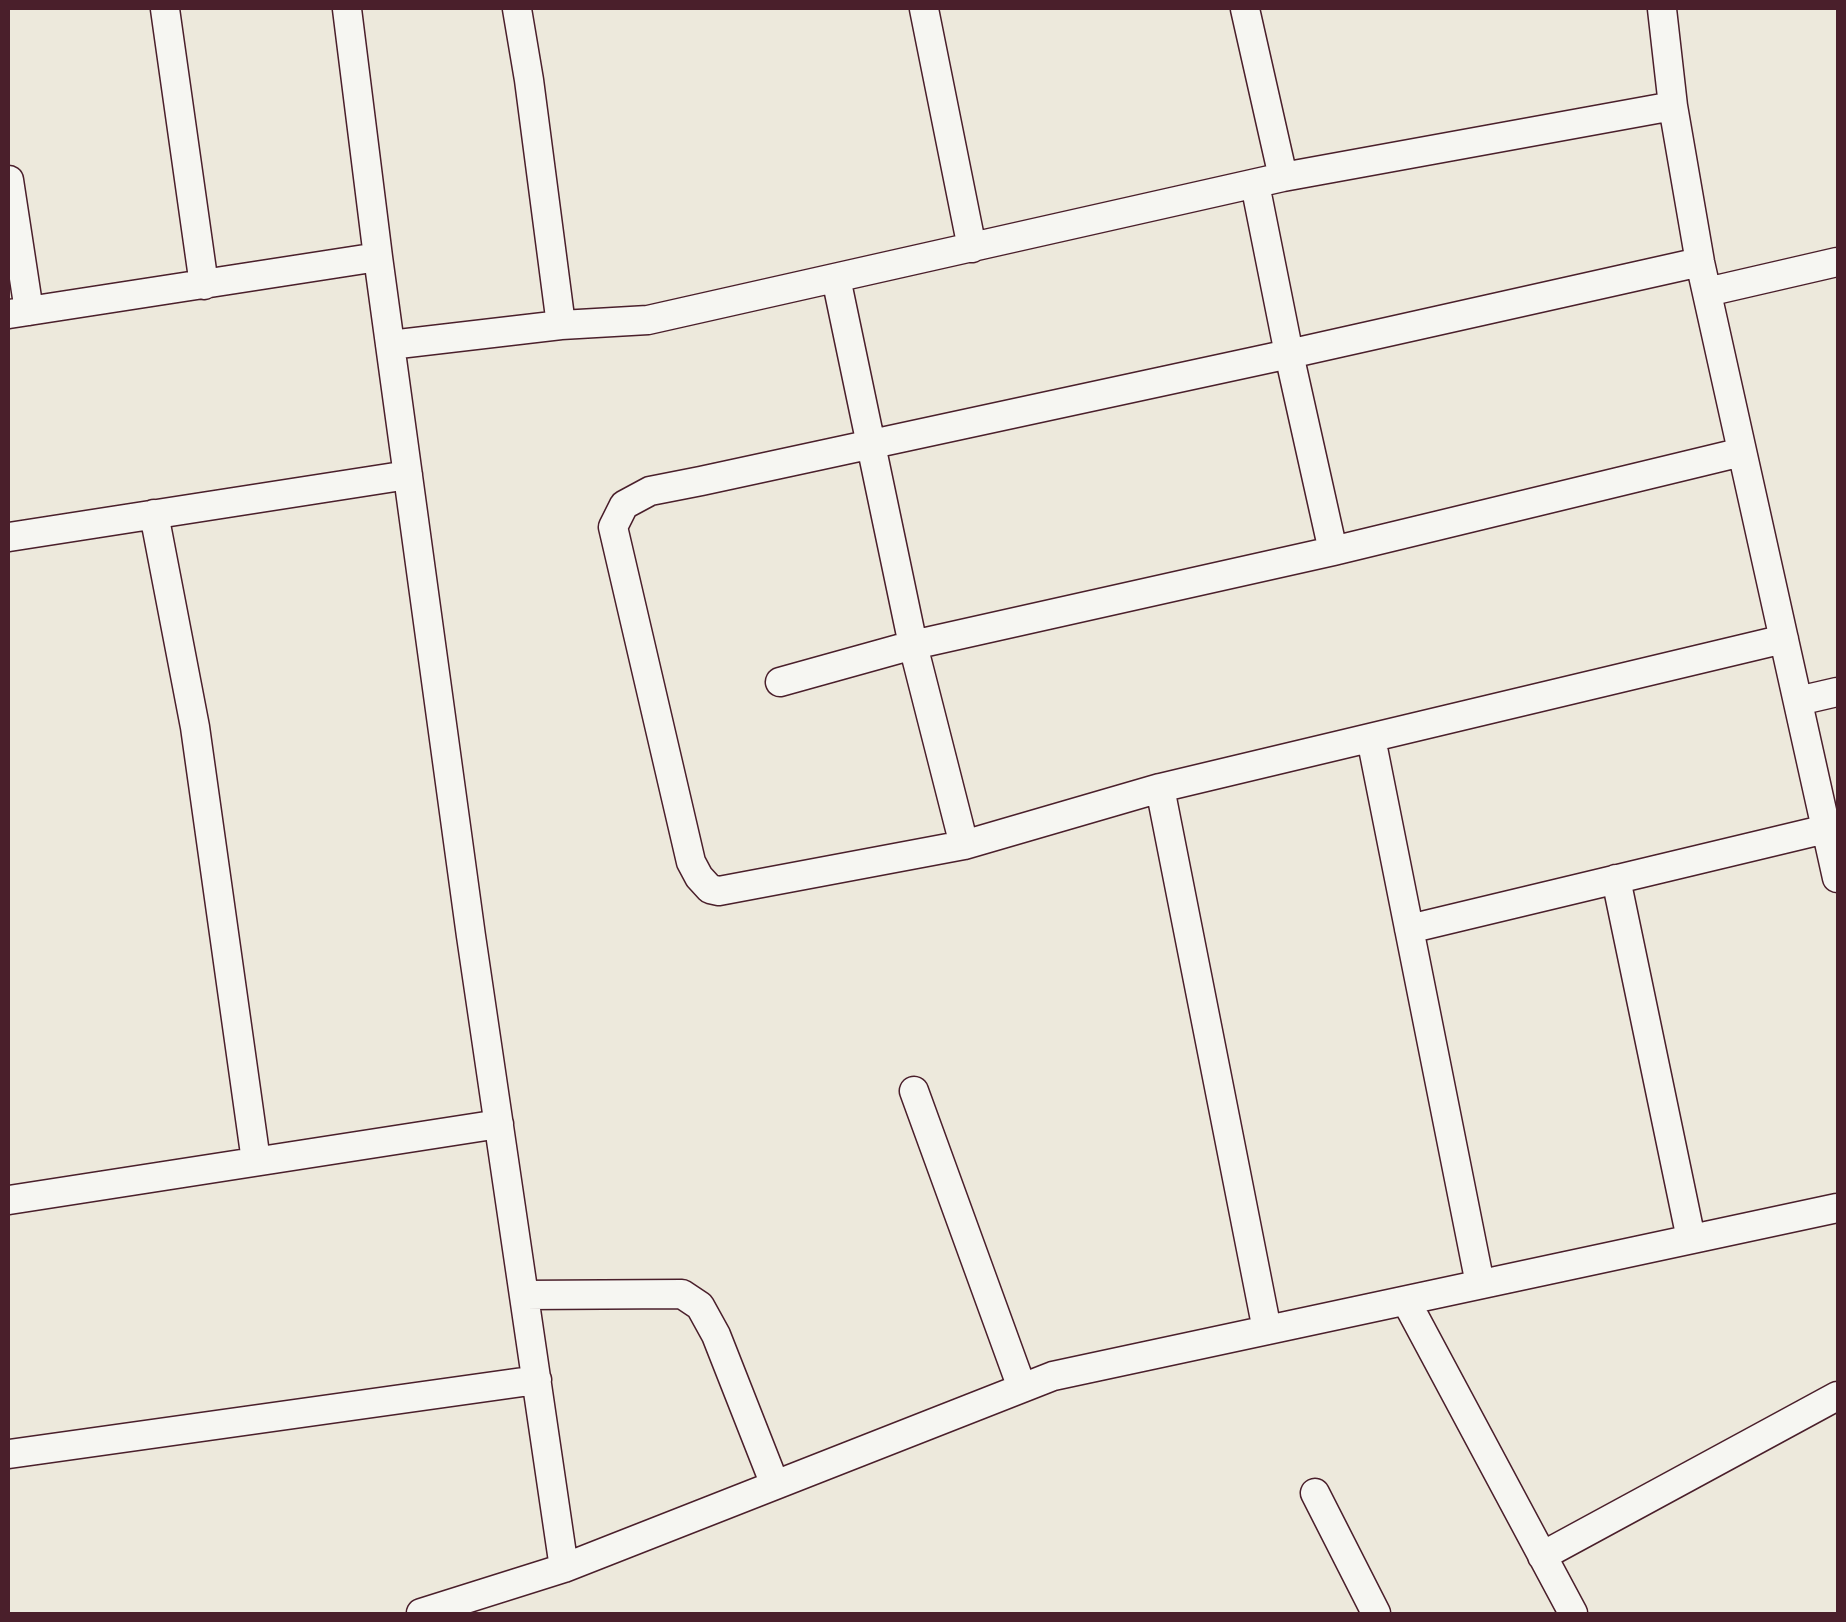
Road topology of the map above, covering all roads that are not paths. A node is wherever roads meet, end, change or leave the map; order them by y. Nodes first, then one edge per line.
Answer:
1 (165, 9) edge
2 (347, 9) edge
3 (517, 9) edge
4 (924, 9) edge
5 (1245, 9) edge
6 (1662, 9) edge
7 (1673, 106) junction
8 (1283, 177) junction
9 (9, 180) edge
10 (1255, 184) junction
11 (972, 248) junction
12 (378, 258) junction
13 (1700, 262) junction
14 (1837, 262) edge
15 (836, 278) junction
16 (204, 285) junction
17 (1706, 292) junction
18 (19, 313) edge
19 (561, 325) junction
20 (390, 345) junction
21 (1288, 354) junction
22 (871, 445) junction
23 (1742, 452) junction
24 (408, 475) junction
25 (154, 514) junction
26 (9, 537) edge
27 (1333, 551) junction
28 (1784, 639) junction
29 (913, 645) junction
30 (780, 682) dead end
31 (1837, 692) edge
32 (1798, 701) junction
33 (1371, 738) junction
34 (1160, 788) junction
35 (1826, 829) junction
36 (964, 845) junction
37 (1837, 878) edge
38 (1616, 879) junction
39 (1409, 928) junction
40 (914, 1091) dead end
41 (499, 1124) junction
42 (256, 1161) junction
43 (9, 1200) edge
44 (1837, 1208) edge
45 (1691, 1239) junction
46 (1480, 1284) junction
47 (524, 1295) junction
48 (1406, 1301) junction
49 (1266, 1330) junction
50 (537, 1380) junction
51 (1022, 1388) junction
52 (1837, 1396) edge
53 (9, 1454) edge
54 (775, 1485) junction
55 (1316, 1493) dead end
56 (1542, 1556) junction
57 (564, 1568) junction
58 (421, 1613) edge
59 (1376, 1613) edge
60 (1573, 1613) edge

1 - 16 street
2 - 12 street
3 - 19 street
4 - 11 street
5 - 8 street
6 - 7 street
7 - 8 street
7 - 13 street
8 - 10 street
9 - 18 street
10 - 11 street
10 - 21 street
11 - 15 street
12 - 16 street
12 - 20 street
13 - 17 street
13 - 21 street
14 - 17 street
15 - 19 street
15 - 22 street
16 - 18 street
17 - 23 street
19 - 20 street
20 - 24 street
21 - 22 street
21 - 27 street
22 - 29 street
22 - 36 street
23 - 27 street
23 - 28 street
24 - 25 street
24 - 41 street
25 - 26 street
25 - 42 street
27 - 29 street
28 - 32 street
28 - 33 street
29 - 30 street
29 - 36 street
31 - 32 street
32 - 35 street
33 - 34 street
33 - 39 street
34 - 36 street
34 - 49 street
35 - 37 street
35 - 38 street
38 - 39 street
38 - 45 street
39 - 46 street
40 - 51 street
41 - 42 street
41 - 47 street
42 - 43 street
44 - 45 street
45 - 46 street
46 - 48 street
47 - 50 street
47 - 54 street
48 - 49 street
48 - 56 street
49 - 51 street
50 - 53 street
50 - 57 street
51 - 54 street
52 - 56 street
54 - 57 street
55 - 59 street
56 - 60 street
57 - 58 street

